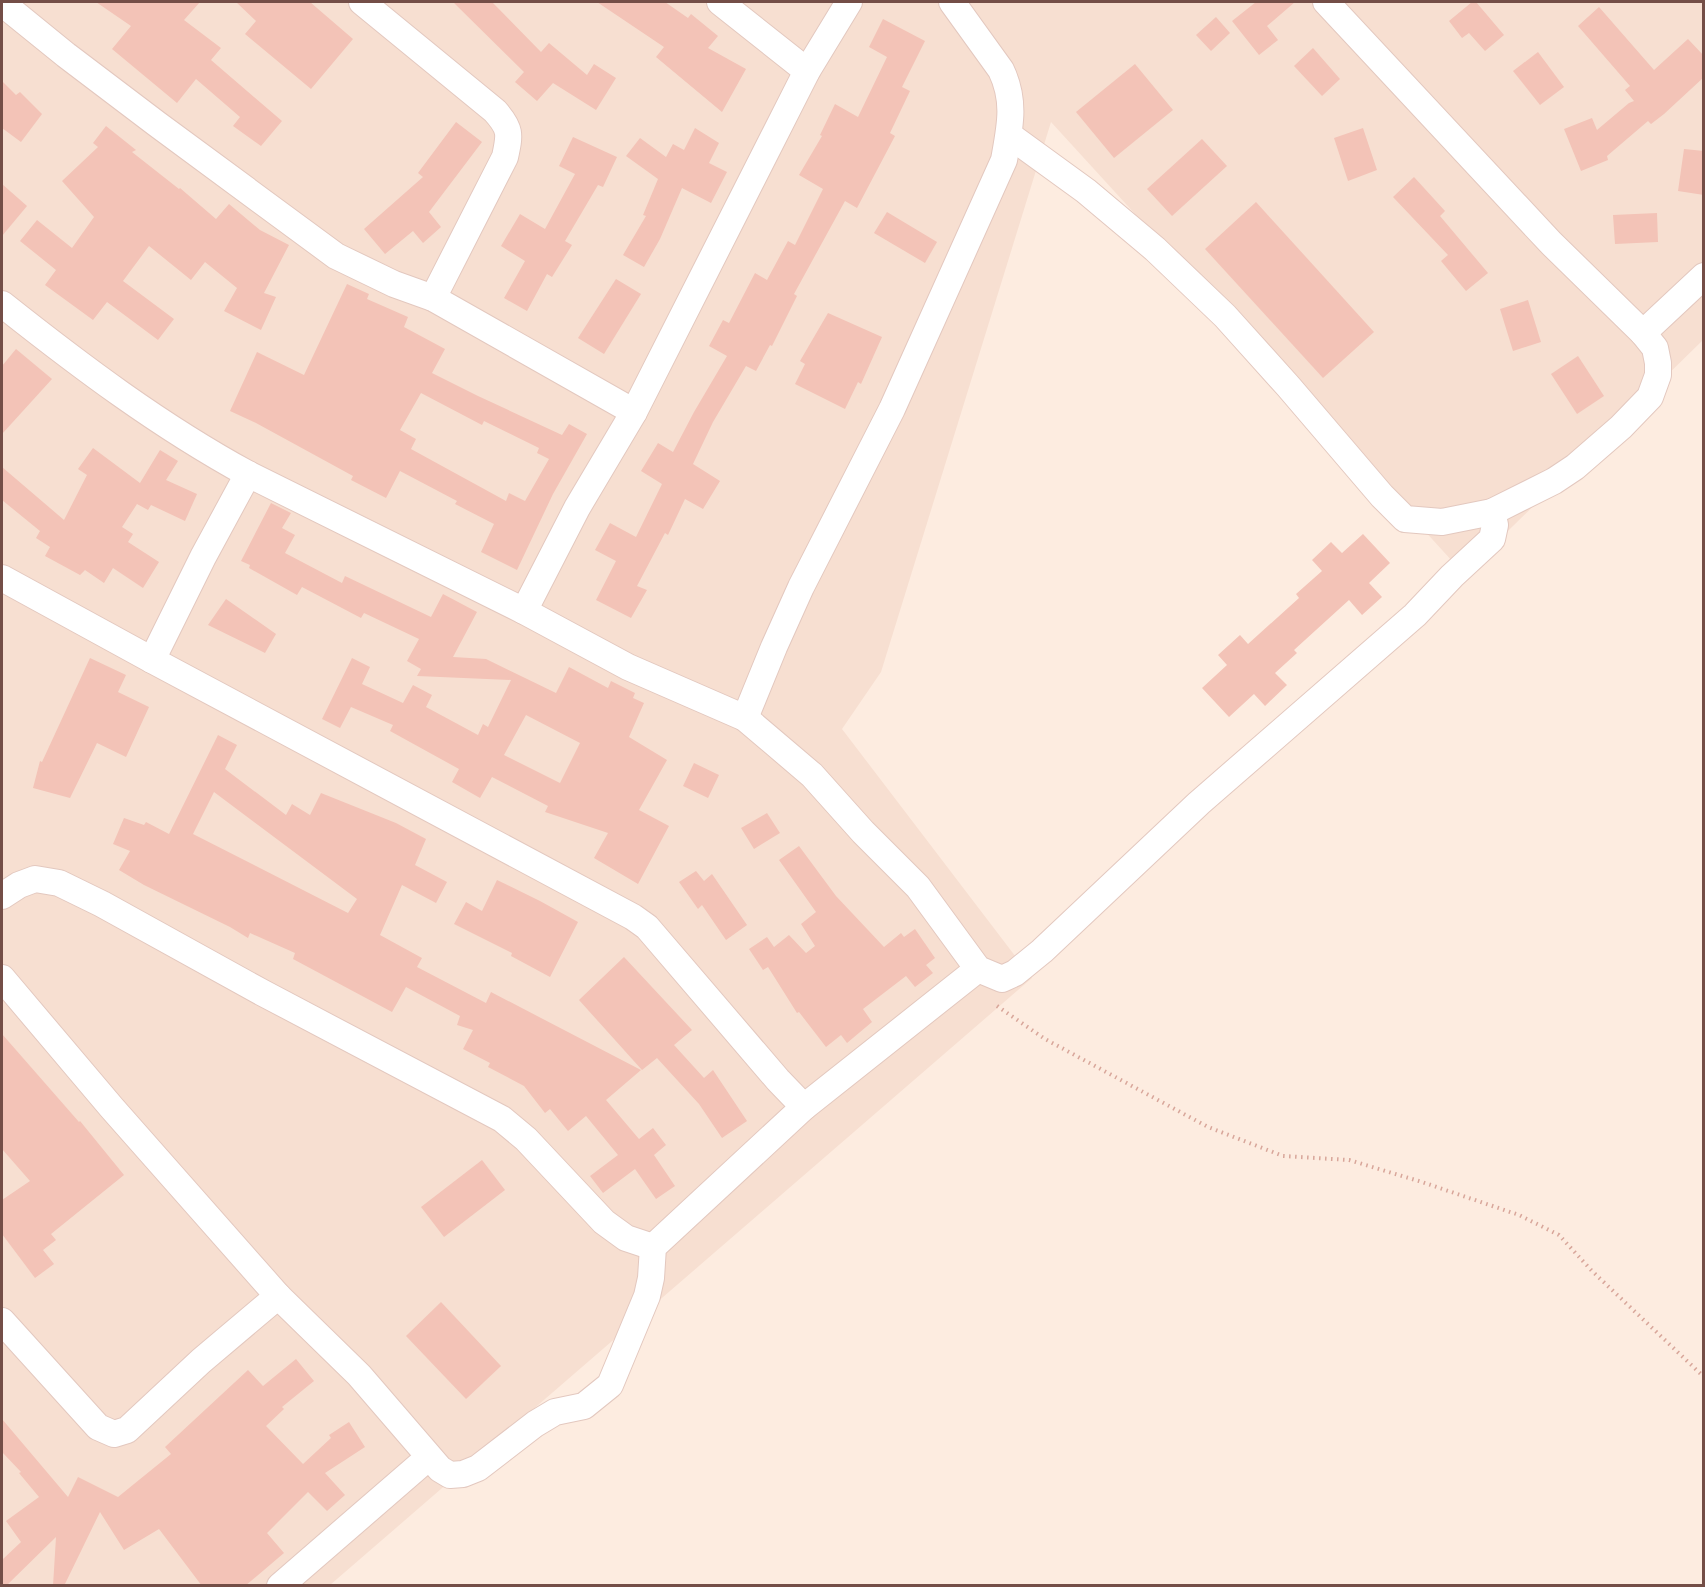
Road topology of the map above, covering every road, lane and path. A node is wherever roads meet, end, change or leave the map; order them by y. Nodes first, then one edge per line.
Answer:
1 (362, 2) edge
2 (720, 2) edge
3 (849, 2) edge
4 (952, 2) edge
5 (1326, 2) edge
6 (2, 3) edge
7 (807, 71) junction
8 (1009, 135) junction
9 (1704, 276) edge
10 (433, 298) junction
11 (2, 304) edge
12 (1644, 333) junction
13 (634, 412) junction
14 (248, 474) junction
15 (1492, 512) junction
16 (2, 578) edge
17 (524, 611) junction
18 (152, 660) junction
19 (745, 718) junction
20 (2, 896) edge
21 (970, 975) junction
22 (2, 978) edge
23 (804, 1107) junction
24 (653, 1247) junction
25 (278, 1296) junction
26 (2, 1320) edge
27 (1704, 1377) edge
28 (429, 1457) junction
29 (280, 1586) edge

1 - 10 street
2 - 7 street
3 - 7 street
4 - 8 street
5 - 12 street
6 - 10 street
7 - 13 street
8 - 15 street
8 - 19 street
9 - 12 street
10 - 13 street
11 - 14 street
12 - 15 street
13 - 17 street
14 - 17 street
14 - 18 street
15 - 21 street
16 - 18 street
17 - 19 street
18 - 23 street
19 - 21 street
20 - 24 street
21 - 23 street
21 - 27 path
22 - 25 street
23 - 24 street
24 - 28 street
25 - 26 street
25 - 28 street
28 - 29 street

